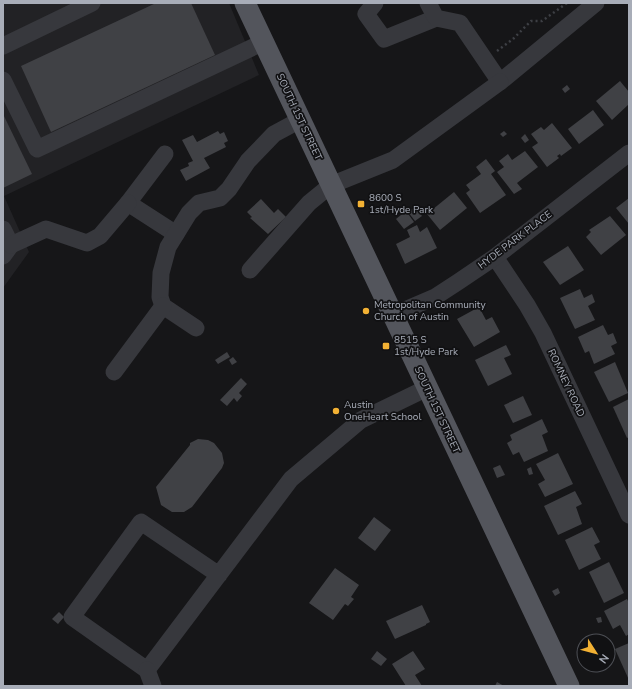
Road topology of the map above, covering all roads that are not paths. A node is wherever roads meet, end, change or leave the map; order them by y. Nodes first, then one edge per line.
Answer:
1 (92, 3) edge
2 (245, 3) edge
3 (375, 3) edge
4 (596, 3) edge
5 (432, 10) edge
6 (264, 42) junction
7 (3, 46) edge
8 (3, 80) edge
9 (500, 82) junction
10 (300, 120) junction
11 (629, 153) edge
12 (165, 154) dead end
13 (331, 185) junction
14 (128, 204) junction
15 (3, 229) edge
16 (176, 234) junction
17 (7, 251) edge
18 (494, 257) junction
19 (250, 270) dead end
20 (163, 306) junction
21 (393, 315) junction
22 (196, 328) dead end
23 (114, 372) dead end
24 (427, 388) junction
25 (629, 515) edge
26 (219, 575) junction
27 (146, 670) junction
28 (154, 686) edge
29 (569, 686) edge

1 - 7 street
2 - 6 main road, SOUTH 1ST STREET
3 - 5 street
4 - 9 street
5 - 9 street
6 - 8 street
6 - 10 main road, SOUTH 1ST STREET
9 - 13 street
10 - 13 main road, SOUTH 1ST STREET
10 - 16 street
11 - 18 street, HYDE PARK PLACE
12 - 14 street
13 - 19 street
13 - 21 main road, SOUTH 1ST STREET
14 - 16 street
14 - 17 street
15 - 17 street
16 - 20 street
18 - 21 street, HYDE PARK PLACE
18 - 25 street, ROMNEY ROAD
20 - 22 street
20 - 23 street
21 - 24 main road, SOUTH 1ST STREET
24 - 26 street
24 - 29 main road, SOUTH 1ST STREET
26 - 27 street
26 - 27 street
27 - 28 street

